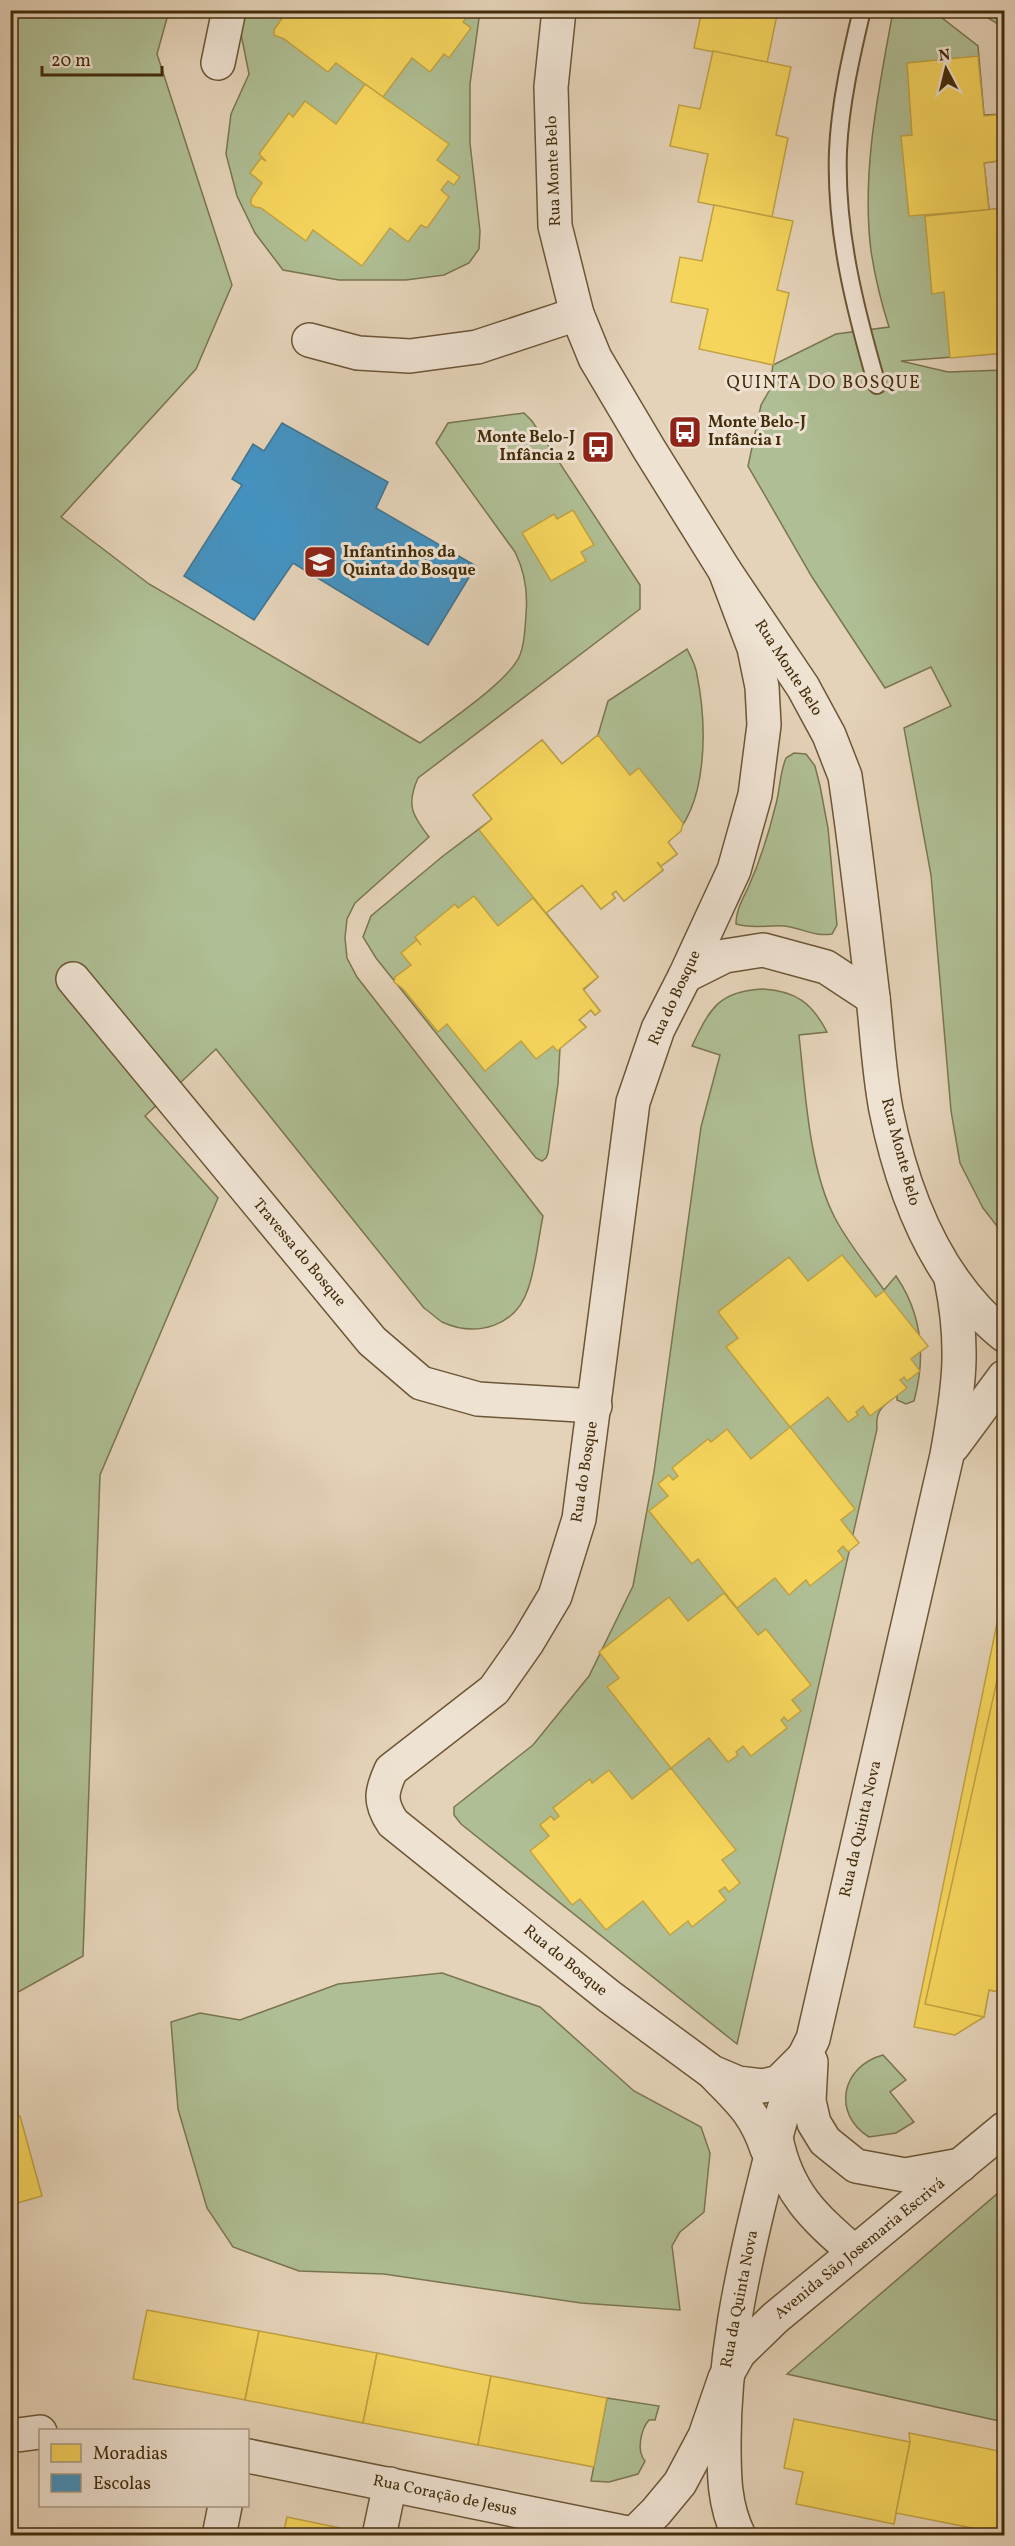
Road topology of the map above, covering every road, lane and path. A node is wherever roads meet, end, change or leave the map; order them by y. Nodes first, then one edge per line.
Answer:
1 (229, 10) edge
2 (559, 10) edge
3 (862, 10) edge
4 (218, 63) dead end
5 (577, 314) junction
6 (309, 340) dead end
7 (877, 385) dead end
8 (725, 571) junction
9 (685, 976) junction
10 (73, 979) dead end
11 (873, 998) junction
12 (950, 1274) junction
13 (1005, 1335) edge
14 (1005, 1377) edge
15 (1005, 1401) edge
16 (595, 1406) junction
17 (946, 1455) junction
18 (808, 2048) junction
19 (712, 2072) junction
20 (1005, 2129) edge
21 (776, 2135) junction
22 (965, 2164) junction
23 (854, 2252) junction
24 (725, 2378) junction
25 (39, 2432) edge
26 (10, 2436) edge
27 (249, 2456) edge
28 (390, 2484) junction
29 (225, 2507) edge
30 (219, 2535) edge
31 (379, 2535) edge
32 (638, 2535) edge
33 (739, 2535) edge

1 - 4 street
2 - 5 street, Rua Monte Belo
3 - 7 lane
5 - 6 street
5 - 8 street, Rua Monte Belo
8 - 9 street, Rua do Bosque
8 - 11 street, Rua Monte Belo
9 - 11 street
9 - 16 street, Rua do Bosque
10 - 16 street, Travessa do Bosque
11 - 12 street, Rua Monte Belo
12 - 13 street, Rua Monte Belo
12 - 17 street, Rua da Quinta Nova
14 - 17 street
15 - 17 street
16 - 19 street, Rua do Bosque
17 - 18 street, Rua da Quinta Nova
18 - 19 street, Rua do Bosque
18 - 21 street, Rua da Quinta Nova
18 - 22 street
19 - 21 street
20 - 22 street, Avenida São Josemaria Escrivá
21 - 23 street
21 - 24 street, Rua da Quinta Nova
22 - 23 street, Avenida São Josemaria Escrivá
23 - 24 street, Avenida São Josemaria Escrivá
24 - 32 street, Avenida São Josemaria Escrivá
24 - 33 street, Avenida São Josemaria Escrivá
25 - 26 street
27 - 28 street, Rua Coração de Jesus
28 - 31 street
28 - 32 street, Rua Coração de Jesus
29 - 30 street

